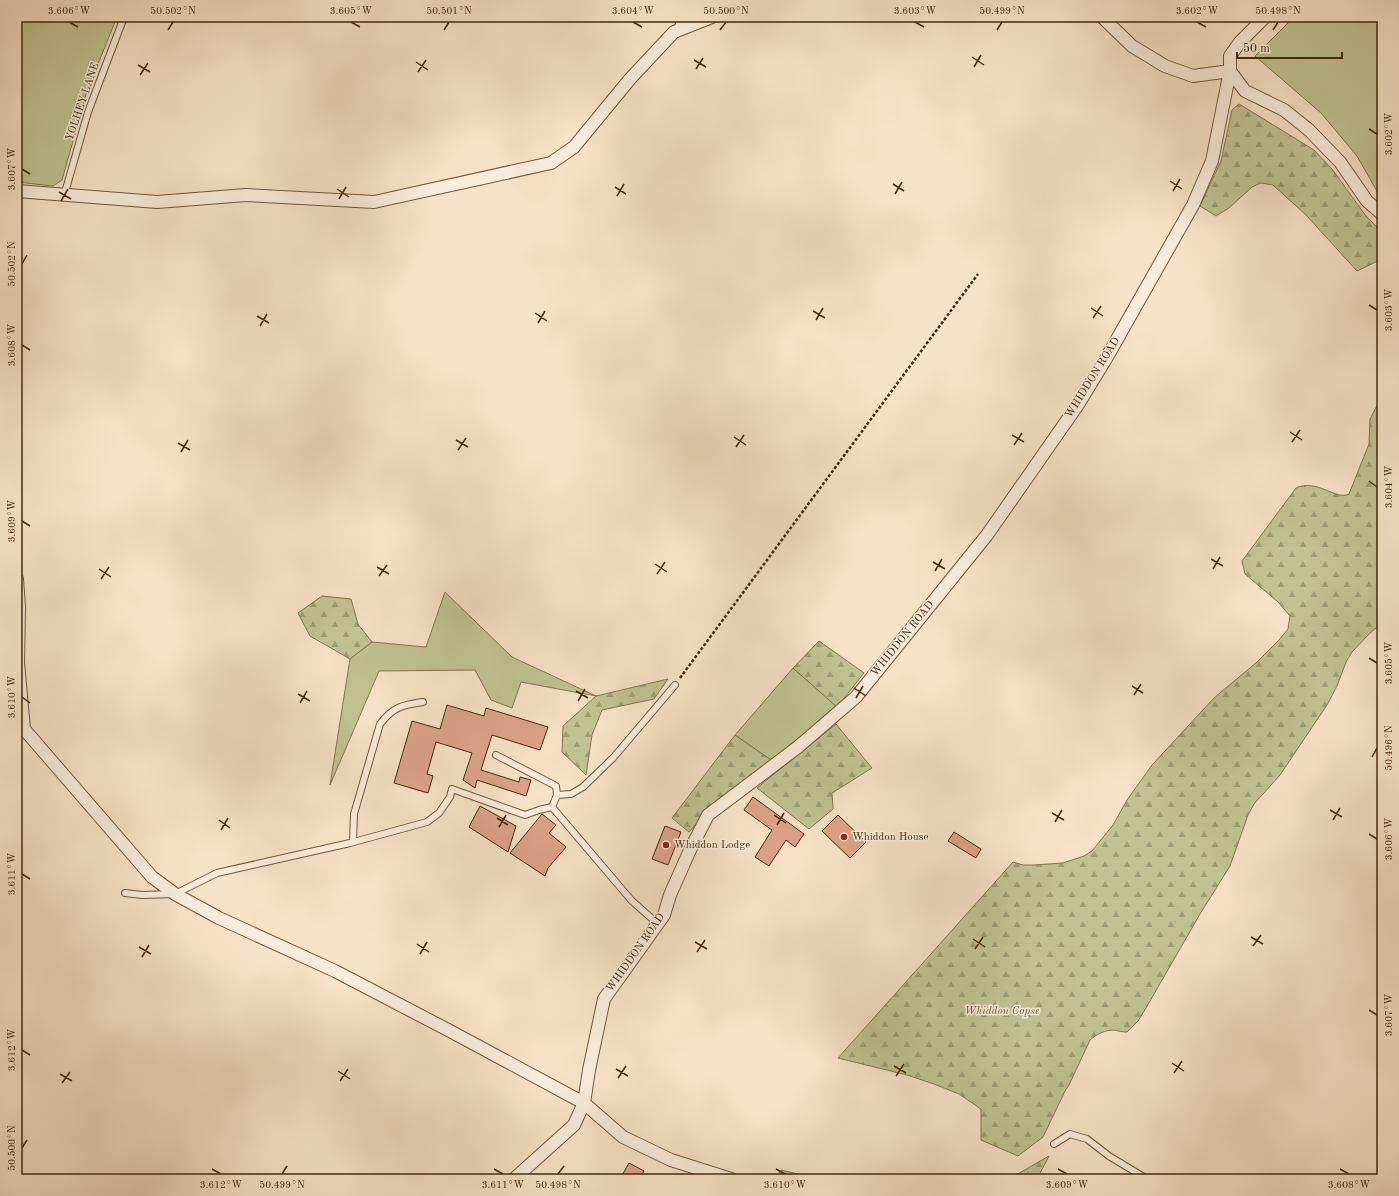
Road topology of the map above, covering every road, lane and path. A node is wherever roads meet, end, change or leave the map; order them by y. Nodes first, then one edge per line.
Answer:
1 (124, 17) edge
2 (680, 17) edge
3 (712, 17) edge
4 (1102, 17) edge
5 (1264, 17) edge
6 (678, 30) junction
7 (1230, 71) junction
8 (17, 192) edge
9 (64, 196) junction
10 (1382, 214) edge
11 (978, 274) dead end
12 (17, 579) edge
13 (675, 685) joint
14 (423, 702) dead end
15 (21, 733) edge
16 (496, 755) dead end
17 (557, 795) junction
18 (552, 807) junction
19 (353, 842) junction
20 (126, 893) dead end
21 (175, 894) junction
22 (656, 923) junction
23 (584, 1104) junction
24 (1054, 1144) dead end
25 (514, 1179) edge
26 (731, 1179) edge
27 (1147, 1179) edge

1 - 9 lane, YOLHEY LANE
2 - 6 lane
3 - 6 street
4 - 7 street
5 - 7 street, WHIDDON ROAD
6 - 9 street
7 - 10 street
7 - 22 street, WHIDDON ROAD
8 - 9 street
11 - 13 path
12 - 15 street
13 - 17 lane
14 - 19 lane
15 - 21 street
16 - 17 lane
17 - 18 lane
18 - 19 lane
18 - 22 lane
19 - 21 lane
20 - 21 lane
21 - 23 street
22 - 23 street, WHIDDON ROAD
23 - 25 street, WHIDDON ROAD
23 - 26 street
24 - 27 lane

